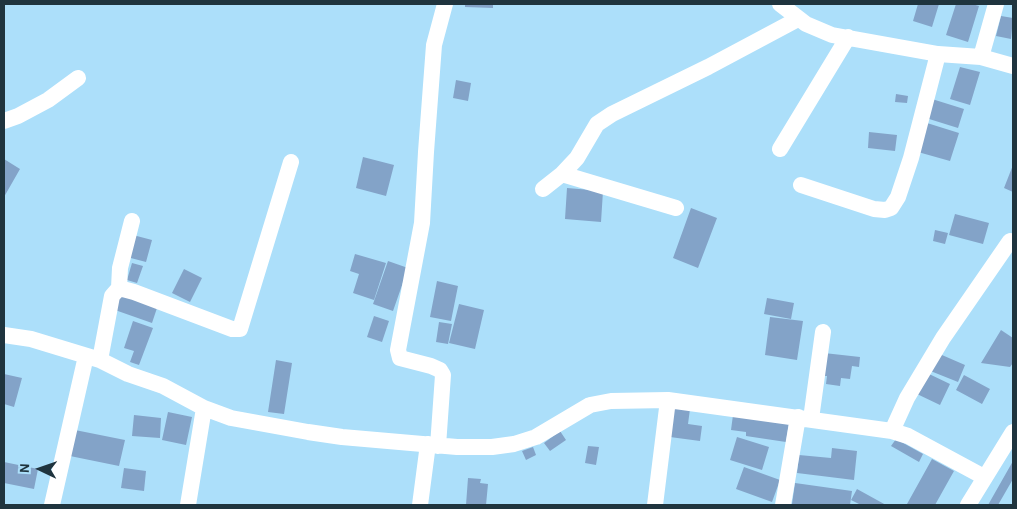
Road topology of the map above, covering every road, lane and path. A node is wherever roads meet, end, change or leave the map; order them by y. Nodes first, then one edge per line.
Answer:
1 (445, 4) edge
2 (780, 4) edge
3 (996, 4) edge
4 (798, 19) junction
5 (848, 38) junction
6 (938, 54) junction
7 (981, 57) junction
8 (1013, 66) edge
9 (78, 78) dead end
10 (4, 121) edge
11 (780, 149) dead end
12 (291, 162) dead end
13 (562, 174) junction
14 (801, 185) dead end
15 (543, 189) dead end
16 (676, 208) dead end
17 (132, 222) dead end
18 (1010, 241) dead end
19 (119, 288) junction
20 (823, 332) dead end
21 (4, 334) edge
22 (93, 358) junction
23 (668, 400) junction
24 (204, 408) junction
25 (804, 418) junction
26 (892, 431) junction
27 (1011, 441) edge
28 (433, 445) junction
29 (984, 478) junction
30 (52, 505) edge
31 (188, 505) edge
32 (420, 505) edge
33 (655, 505) edge
34 (783, 505) edge
35 (968, 505) edge

1 - 28 street
2 - 4 street
3 - 7 street
4 - 5 street
4 - 13 street
5 - 6 street
5 - 11 street
6 - 7 street
6 - 14 street
7 - 8 street
9 - 10 street
12 - 19 street
13 - 15 street
13 - 16 street
17 - 19 street
18 - 26 street
19 - 22 street
20 - 25 street
21 - 22 street
22 - 24 street
22 - 30 street
23 - 25 street
23 - 28 street
23 - 33 street
24 - 28 street
24 - 31 street
25 - 26 street
25 - 34 street
26 - 29 street
27 - 29 street
28 - 32 street
29 - 35 street

